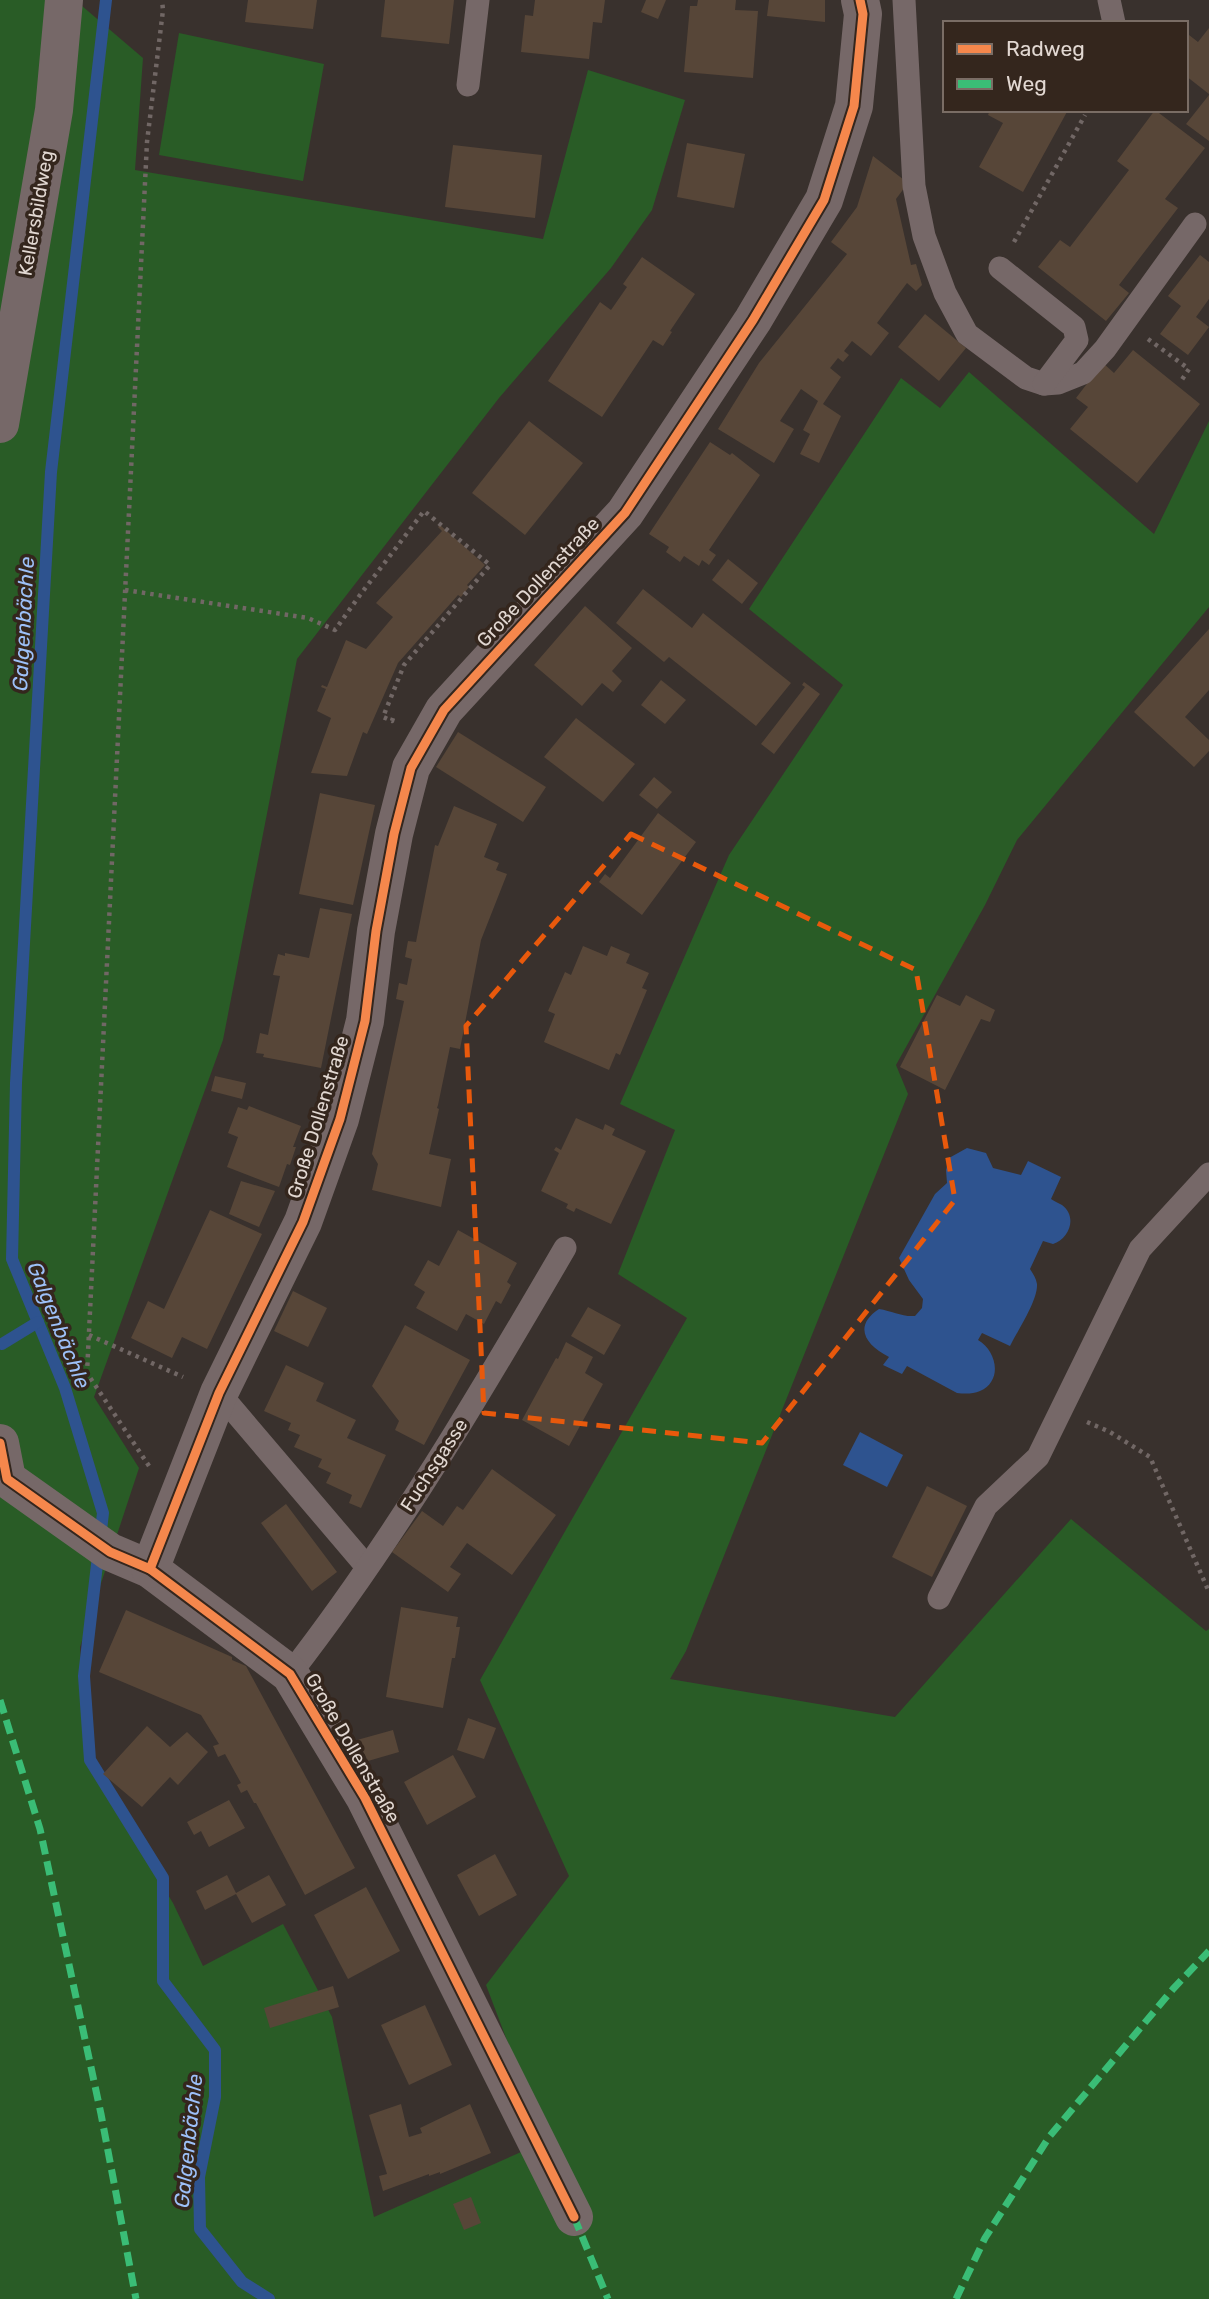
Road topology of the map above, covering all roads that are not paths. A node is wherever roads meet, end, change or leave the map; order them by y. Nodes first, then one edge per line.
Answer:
1 (64, 0) edge
2 (478, 0) edge
3 (860, 0) edge
4 (904, 0) edge
5 (1109, 0) edge
6 (1114, 21) edge
7 (468, 85) dead end
8 (1195, 224) dead end
9 (1000, 268) road end
10 (1044, 384) junction
11 (0, 424) edge
12 (1209, 1174) edge
13 (565, 1248) dead end
14 (219, 1394) junction
15 (0, 1443) edge
16 (367, 1567) junction
17 (149, 1569) junction
18 (939, 1598) dead end
19 (290, 1674) junction
20 (574, 2217) dead end

1 - 11 street, Kellersbildweg
2 - 7 lane
3 - 14 street, Große Dollenstraße
4 - 10 lane
5 - 6 lane
8 - 10 lane
9 - 10 lane
12 - 18 lane
13 - 16 lane, Fuchsgasse
14 - 16 lane
14 - 17 street, Große Dollenstraße
15 - 17 street
16 - 19 lane, Fuchsgasse
17 - 19 street, Große Dollenstraße
19 - 20 street, Große Dollenstraße

